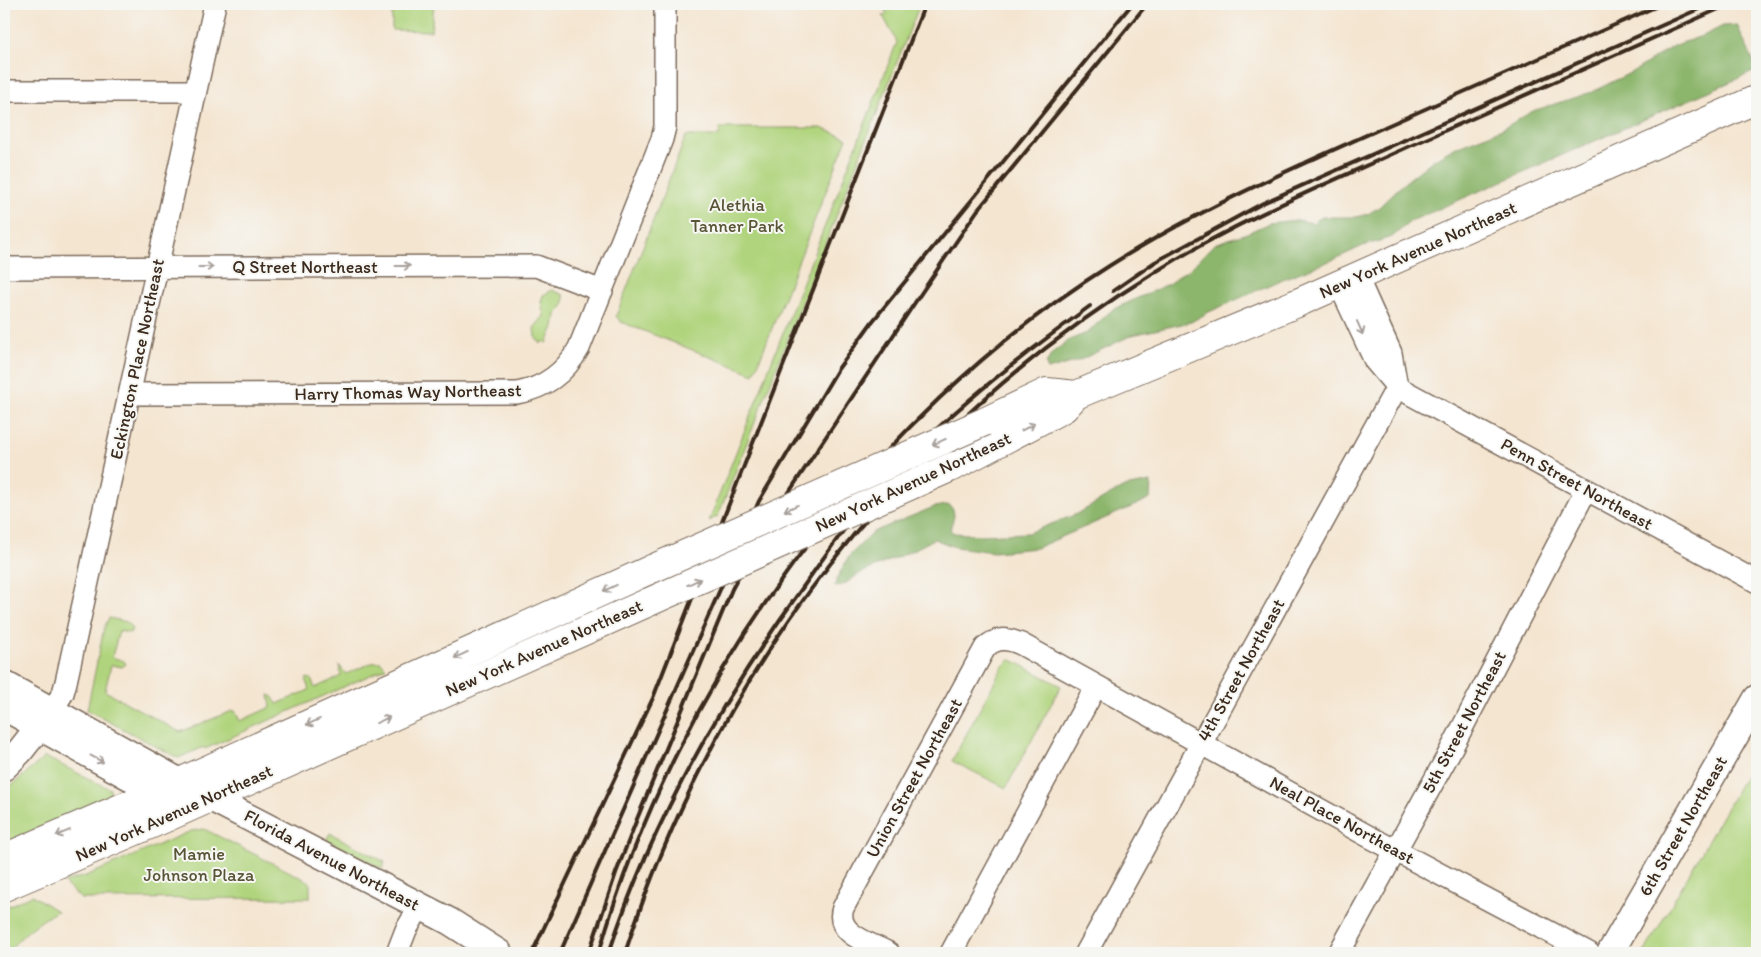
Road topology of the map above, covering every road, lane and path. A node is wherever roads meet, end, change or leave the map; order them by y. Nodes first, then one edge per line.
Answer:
1 (215, 4) edge
2 (665, 4) edge
3 (4, 91) edge
4 (196, 91) junction
5 (1757, 99) edge
6 (157, 267) junction
7 (4, 268) edge
8 (1348, 280) junction
9 (602, 291) junction
10 (1397, 387) junction
11 (130, 394) junction
12 (1076, 395) junction
13 (1586, 490) junction
14 (1757, 582) edge
15 (996, 640) joint
16 (4, 684) edge
17 (1096, 686) junction
18 (1757, 698) edge
19 (4, 707) edge
20 (45, 720) junction
21 (1201, 743) junction
22 (4, 767) edge
23 (186, 794) junction
24 (1396, 851) junction
25 (4, 858) edge
26 (4, 887) edge
27 (416, 913) junction
28 (397, 953) edge
29 (482, 953) edge
30 (499, 953) edge
31 (889, 953) edge
32 (951, 953) edge
33 (1086, 953) edge
34 (1339, 953) edge
35 (1589, 953) edge
36 (1610, 953) edge

1 - 4 street, Eckington Place Northeast
2 - 9 street, Harry Thomas Way Northeast
3 - 4 street
4 - 6 street, Eckington Place Northeast
5 - 8 highway, New York Avenue Northeast
6 - 7 street, Q Street Northeast
6 -> 9 street, Q Street Northeast
6 - 11 street, Eckington Place Northeast
8 - 10 street
8 - 12 highway, New York Avenue Northeast
9 - 11 street, Harry Thomas Way Northeast
10 - 13 street, Penn Street Northeast
10 - 21 street, 4th Street Northeast
11 - 20 street, Eckington Place Northeast
23 -> 12 highway, New York Avenue Northeast, bridge
12 -> 23 highway, New York Avenue Northeast, bridge
13 - 14 street, Penn Street Northeast
13 - 24 street, 5th Street Northeast
15 - 17 street, Neal Place Northeast
15 - 31 street, Union Street Northeast
16 - 20 main road, Florida Avenue Northeast
17 - 21 street, Neal Place Northeast
17 - 32 street
18 - 36 main road, 6th Street Northeast
19 - 20 main road, Florida Avenue Northeast
20 - 22 main road
20 - 23 main road, Florida Avenue Northeast
21 - 24 street, Neal Place Northeast
21 - 33 street, 4th Street Northeast
23 -> 25 highway, New York Avenue Northeast
23 - 26 highway, New York Avenue Northeast
23 - 27 main road, Florida Avenue Northeast
24 - 34 street, 5th Street Northeast
24 - 35 street, Neal Place Northeast
27 - 28 street
27 - 29 main road, Florida Avenue Northeast
27 - 30 main road, Florida Avenue Northeast

